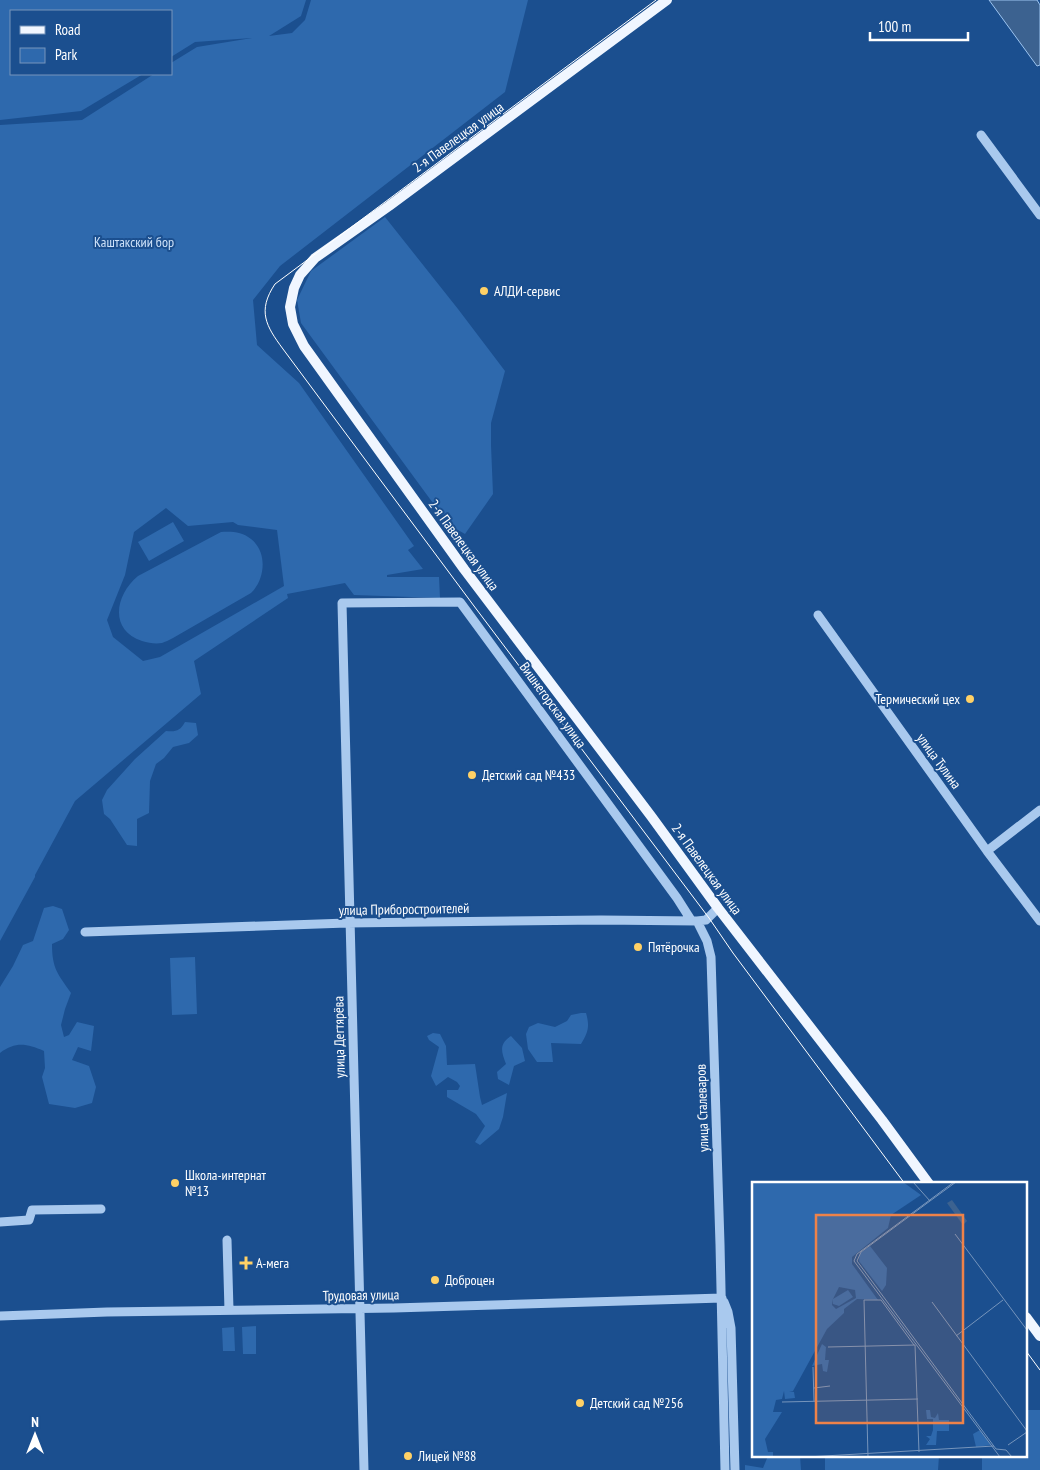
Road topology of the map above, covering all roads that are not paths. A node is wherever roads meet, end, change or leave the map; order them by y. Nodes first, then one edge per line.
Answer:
1 (667, 0) edge
2 (981, 135) dead end
3 (1040, 214) edge
4 (342, 603) joint
5 (818, 615) dead end
6 (1040, 810) edge
7 (987, 851) junction
8 (718, 908) junction
9 (694, 921) junction
10 (1040, 921) edge
11 (350, 923) junction
12 (85, 932) dead end
13 (928, 1182) edge
14 (101, 1208) dead end
15 (0, 1222) edge
16 (227, 1240) dead end
17 (722, 1298) junction
18 (360, 1308) junction
19 (229, 1310) junction
20 (0, 1316) edge
21 (1028, 1320) edge
22 (1040, 1336) edge
23 (364, 1470) edge
24 (725, 1470) edge
25 (735, 1470) edge

1 - 8 main road, 2-я Павелецкая улица
2 - 3 street
4 - 9 street, Вишнегорская улица
4 - 11 street, улица Дегтярёва
5 - 7 street, улица Тулина
6 - 7 street
7 - 10 street, улица Тулина
8 - 9 street
8 - 13 main road, 2-я Павелецкая улица
9 - 11 street, улица Приборостроителей
9 - 17 street, улица Сталеваров
11 - 12 street, улица Приборостроителей
11 - 18 street, улица Дегтярёва
14 - 15 street
16 - 19 street
17 - 18 street, Трудовая улица
17 - 24 street, улица Сталеваров
17 - 25 street, улица Сталеваров
18 - 19 street, Трудовая улица
18 - 23 street, улица Дегтярёва
19 - 20 street, Трудовая улица
21 - 22 main road

